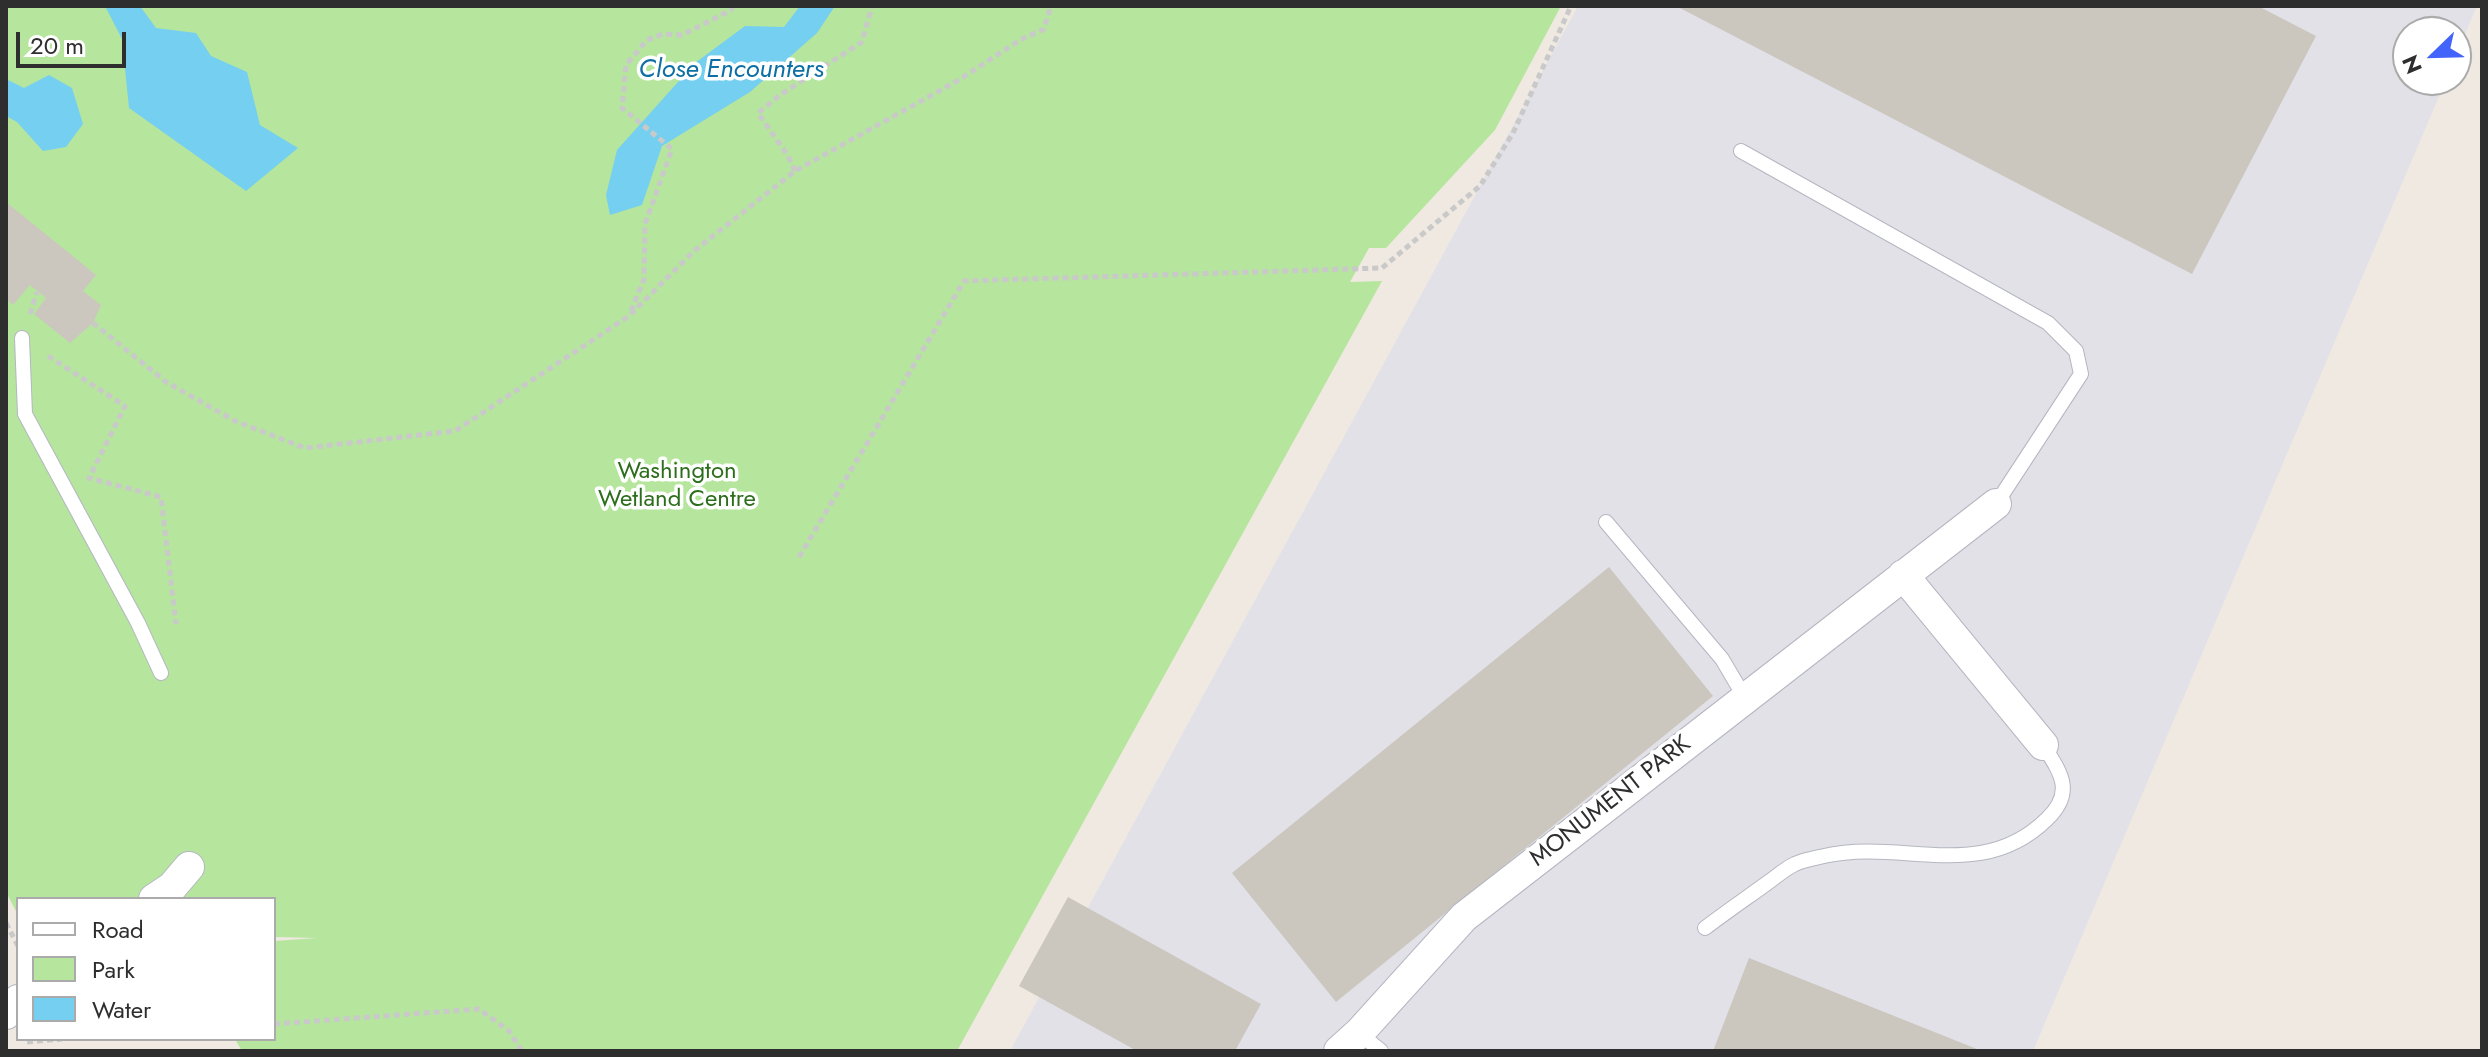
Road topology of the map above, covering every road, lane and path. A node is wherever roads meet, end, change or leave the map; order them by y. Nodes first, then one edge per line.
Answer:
1 (733, 6) edge
2 (872, 6) edge
3 (1051, 6) edge
4 (1571, 6) edge
5 (1741, 151) dead end
6 (795, 171) junction
7 (37, 292) dead end
8 (629, 316) junction
9 (93, 323) dead end
10 (22, 338) junction
11 (1996, 504) joint
12 (1606, 522) dead end
13 (799, 557) dead end
14 (1903, 575) junction
15 (176, 624) dead end
16 (161, 673) dead end
17 (1745, 698) junction
18 (2043, 745) joint
19 (189, 867) dead end
20 (157, 897) edge
21 (6, 923) edge
22 (1705, 928) dead end
23 (16, 942) edge
24 (276, 1024) edge
25 (34, 1041) edge
26 (20, 1042) dead end
27 (1360, 1045) edge
28 (522, 1051) edge

1 - 8 path
2 - 6 path
3 - 6 path
4 - 13 path
5 - 11 lane
6 - 8 path
7 - 10 path
8 - 9 path
10 - 15 path
10 - 16 lane
11 - 14 street, MONUMENT PARK
12 - 17 lane
14 - 17 street, MONUMENT PARK
14 - 18 street
17 - 27 street, MONUMENT PARK
18 - 22 lane
19 - 20 street
21 - 23 path
24 - 28 path
25 - 26 path

